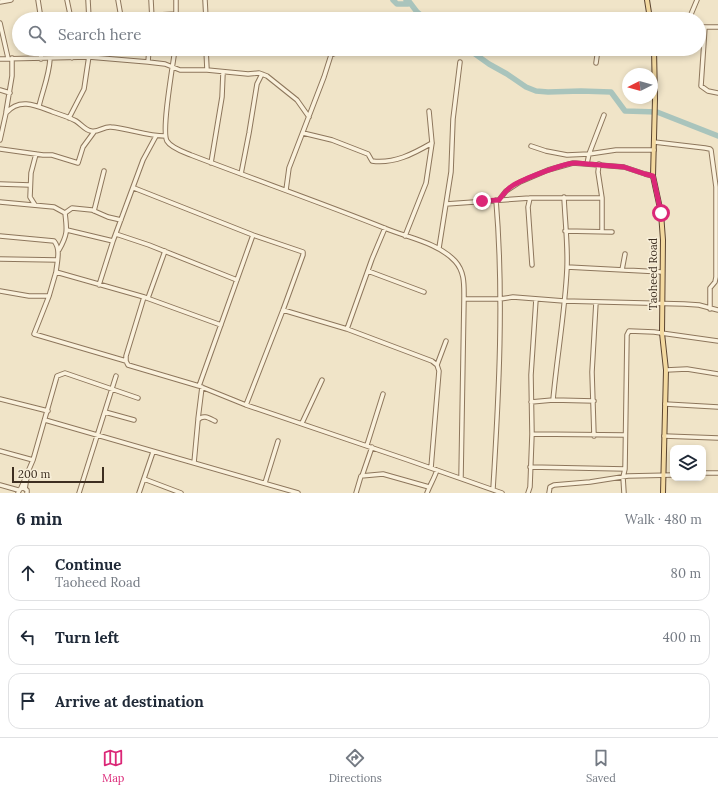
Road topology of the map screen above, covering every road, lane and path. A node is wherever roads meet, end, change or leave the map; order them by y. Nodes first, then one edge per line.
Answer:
1 (11, 0) edge
2 (38, 0) edge
3 (67, 0) edge
4 (88, 0) edge
5 (118, 0) edge
6 (151, 0) edge
7 (176, 0) edge
8 (205, 0) edge
9 (647, 0) edge
10 (697, 0) edge
11 (0, 2) edge
12 (40, 12) edge
13 (70, 12) edge
14 (89, 12) edge
15 (120, 12) edge
16 (152, 12) edge
17 (176, 12) edge
18 (206, 12) edge
19 (649, 12) edge
20 (692, 12) edge
21 (0, 23) edge
22 (706, 27) edge
23 (718, 27) edge
24 (148, 56) edge
25 (174, 56) edge
26 (206, 56) edge
27 (331, 56) edge
28 (597, 56) edge
29 (654, 56) edge
30 (703, 56) edge
31 (89, 57) junction
32 (10, 58) junction
33 (72, 58) joint
34 (0, 59) edge
35 (41, 59) joint
36 (50, 59) junction
37 (148, 62) junction
38 (460, 62) dead end
39 (596, 63) dead end
40 (173, 68) junction
41 (207, 70) junction
42 (224, 73) junction
43 (262, 74) junction
44 (0, 90) edge
45 (10, 93) junction
46 (718, 93) edge
47 (39, 106) junction
48 (429, 111) dead end
49 (6, 113) junction
50 (604, 115) dead end
51 (309, 117) junction
52 (69, 118) junction
53 (2, 123) edge
54 (94, 132) junction
55 (303, 133) junction
56 (156, 136) junction
57 (165, 136) junction
58 (0, 140) edge
59 (654, 142) junction
60 (432, 144) junction
61 (531, 146) dead end
62 (0, 149) edge
63 (654, 150) junction
64 (36, 154) junction
65 (589, 154) junction
66 (211, 163) junction
67 (588, 164) junction
68 (599, 164) junction
69 (104, 171) dead end
70 (241, 174) junction
71 (653, 176) junction
72 (0, 184) edge
73 (30, 185) junction
74 (134, 188) junction
75 (286, 190) junction
76 (530, 198) junction
77 (564, 198) junction
78 (602, 198) junction
79 (497, 200) junction
80 (0, 202) edge
81 (446, 204) junction
82 (35, 205) junction
83 (94, 211) junction
84 (65, 213) junction
85 (121, 220) junction
86 (385, 228) junction
87 (67, 230) junction
88 (565, 231) junction
89 (602, 232) junction
90 (612, 232) dead end
91 (116, 234) junction
92 (253, 235) junction
93 (0, 236) edge
94 (405, 236) junction
95 (112, 241) junction
96 (439, 248) junction
97 (58, 250) junction
98 (165, 252) junction
99 (625, 254) dead end
100 (0, 259) edge
101 (57, 260) junction
102 (532, 265) dead end
103 (567, 267) junction
104 (622, 270) junction
105 (368, 271) junction
106 (56, 272) junction
107 (662, 272) junction
108 (237, 280) junction
109 (99, 285) junction
110 (0, 291) edge
111 (424, 292) dead end
112 (49, 296) junction
113 (146, 298) junction
114 (464, 299) junction
115 (500, 299) junction
116 (536, 299) junction
117 (564, 301) junction
118 (596, 302) junction
119 (662, 302) junction
120 (710, 309) junction
121 (283, 310) junction
122 (718, 310) edge
123 (221, 325) junction
124 (347, 328) junction
125 (662, 333) junction
126 (446, 340) dead end
127 (718, 341) edge
128 (126, 362) junction
129 (437, 365) junction
130 (666, 370) junction
131 (718, 374) edge
132 (116, 376) dead end
133 (322, 380) dead end
134 (200, 386) junction
135 (111, 390) junction
136 (383, 394) dead end
137 (138, 398) dead end
138 (0, 399) edge
139 (554, 400) junction
140 (594, 401) junction
141 (531, 402) junction
142 (246, 404) junction
143 (665, 404) junction
144 (718, 407) edge
145 (48, 411) junction
146 (105, 412) junction
147 (45, 420) junction
148 (134, 420) dead end
149 (198, 420) junction
150 (215, 420) dead end
151 (302, 423) junction
152 (532, 434) junction
153 (625, 435) junction
154 (98, 436) junction
155 (594, 436) junction
156 (664, 436) junction
157 (718, 438) edge
158 (278, 441) dead end
159 (367, 445) junction
160 (372, 448) junction
161 (0, 451) edge
162 (153, 452) junction
163 (33, 460) junction
164 (194, 463) junction
165 (530, 467) junction
166 (431, 468) junction
167 (625, 469) junction
168 (437, 470) junction
169 (718, 473) edge
170 (706, 474) edge
171 (663, 475) junction
172 (670, 475) edge
173 (362, 476) junction
174 (623, 477) junction
175 (461, 478) junction
176 (144, 479) junction
177 (265, 483) junction
178 (0, 485) edge
179 (279, 487) junction
180 (429, 487) junction
181 (493, 489) junction
182 (23, 491) edge
183 (32, 493) edge
184 (79, 493) edge
185 (139, 493) edge
186 (181, 493) edge
187 (277, 493) edge
188 (298, 493) edge
189 (356, 493) edge
190 (427, 493) edge
191 (502, 493) edge
192 (528, 493) edge
193 (549, 493) edge
194 (624, 493) edge
195 (663, 493) edge

1 - 11 street
2 - 12 street
3 - 13 street
4 - 14 street
5 - 15 street
6 - 16 street
7 - 17 street
8 - 18 street
9 - 19 main road
10 - 20 street
21 - 32 street
22 - 23 street
24 - 37 street
25 - 40 street
26 - 41 street
27 - 51 street
28 - 39 street
29 - 59 main road, Taoheed Road
30 - 46 street
31 - 33 street
31 - 37 street
31 - 52 street
32 - 34 street
32 - 35 street
32 - 45 street
33 - 36 street
35 - 36 street
36 - 47 street
37 - 40 street
38 - 81 street
40 - 41 street
40 - 57 street
41 - 42 street
42 - 43 street
42 - 66 street
43 - 51 street
43 - 70 street
44 - 45 street
45 - 49 street
47 - 49 street
47 - 52 street
48 - 60 street
49 - 53 street
50 - 65 street
51 - 55 street
52 - 54 street
53 - 58 street
54 - 56 street
54 - 64 street
55 - 60 street
55 - 75 street
56 - 57 street
56 - 74 street
57 - 66 street
59 - 63 main road, Taoheed Road
59 - 120 street
60 - 94 street
61 - 65 street
62 - 64 street
63 - 65 street
63 - 71 main road, Taoheed Road
64 - 73 street
65 - 67 street
66 - 70 street
67 - 68 street
67 - 79 street
68 - 71 street
68 - 78 street
69 - 83 street
70 - 75 street
71 - 107 main road, Taoheed Road
72 - 73 street
73 - 82 street
74 - 85 street
74 - 92 street
75 - 86 street
76 - 77 street
76 - 79 street
76 - 102 street
77 - 78 street
77 - 88 street
78 - 89 street
79 - 81 street
79 - 115 street
80 - 82 street
81 - 96 street
82 - 84 street
83 - 84 street
83 - 85 street
84 - 87 street
85 - 91 street
86 - 94 street
86 - 105 street
87 - 95 street
87 - 97 street
88 - 89 street
88 - 103 street
89 - 90 street
91 - 95 street
91 - 98 street
92 - 108 street
92 - 121 street
93 - 97 street
94 - 96 street
95 - 109 street
96 - 114 street
97 - 101 street
98 - 108 street
98 - 113 street
99 - 104 street
100 - 101 street
101 - 106 street
103 - 104 street
103 - 117 street
104 - 107 street
105 - 111 street
105 - 124 street
106 - 109 street
106 - 112 street
107 - 119 main road, Taoheed Road
108 - 123 street
109 - 113 street
110 - 112 street
112 - 128 street
113 - 123 street
113 - 128 street
114 - 115 street
114 - 175 street
115 - 116 street
115 - 181 street
116 - 117 street
116 - 141 street
117 - 118 street
117 - 139 street
118 - 119 street
118 - 140 street
119 - 120 street
119 - 125 main road, Taoheed Road
120 - 122 street
121 - 124 street
121 - 142 street
123 - 134 street
124 - 129 street
125 - 127 street
125 - 130 main road, Taoheed Road
125 - 153 street
126 - 129 street
128 - 134 street
129 - 166 street
130 - 131 street
130 - 143 main road, Taoheed Road
132 - 135 street
133 - 151 street
134 - 142 street
134 - 149 street
135 - 137 street
135 - 145 street
135 - 146 street
136 - 159 street
138 - 145 street
139 - 140 street
139 - 141 street
140 - 155 street
141 - 152 street
142 - 151 street
143 - 144 street
143 - 156 main road, Taoheed Road
145 - 147 street
146 - 148 street
146 - 154 street
147 - 154 street
147 - 163 street
149 - 150 street
149 - 164 street
151 - 159 street
152 - 155 street
152 - 165 street
153 - 155 street
153 - 167 street
154 - 162 street
154 - 184 street
156 - 157 street
156 - 171 main road, Taoheed Road
158 - 177 street
159 - 160 street
160 - 166 street
160 - 173 street
161 - 163 street
162 - 164 street
162 - 176 street
163 - 182 street
164 - 177 street
165 - 167 street
165 - 192 street
166 - 168 street
167 - 174 street
168 - 175 street
168 - 180 street
169 - 170 street
171 - 172 street
171 - 174 street
171 - 195 main road, Taoheed Road
173 - 180 street
173 - 189 street
174 - 193 street
174 - 194 street
175 - 181 street
176 - 185 street
176 - 186 street
177 - 179 street
178 - 182 street
179 - 187 street
179 - 188 street
180 - 190 street
181 - 191 street
182 - 183 street

